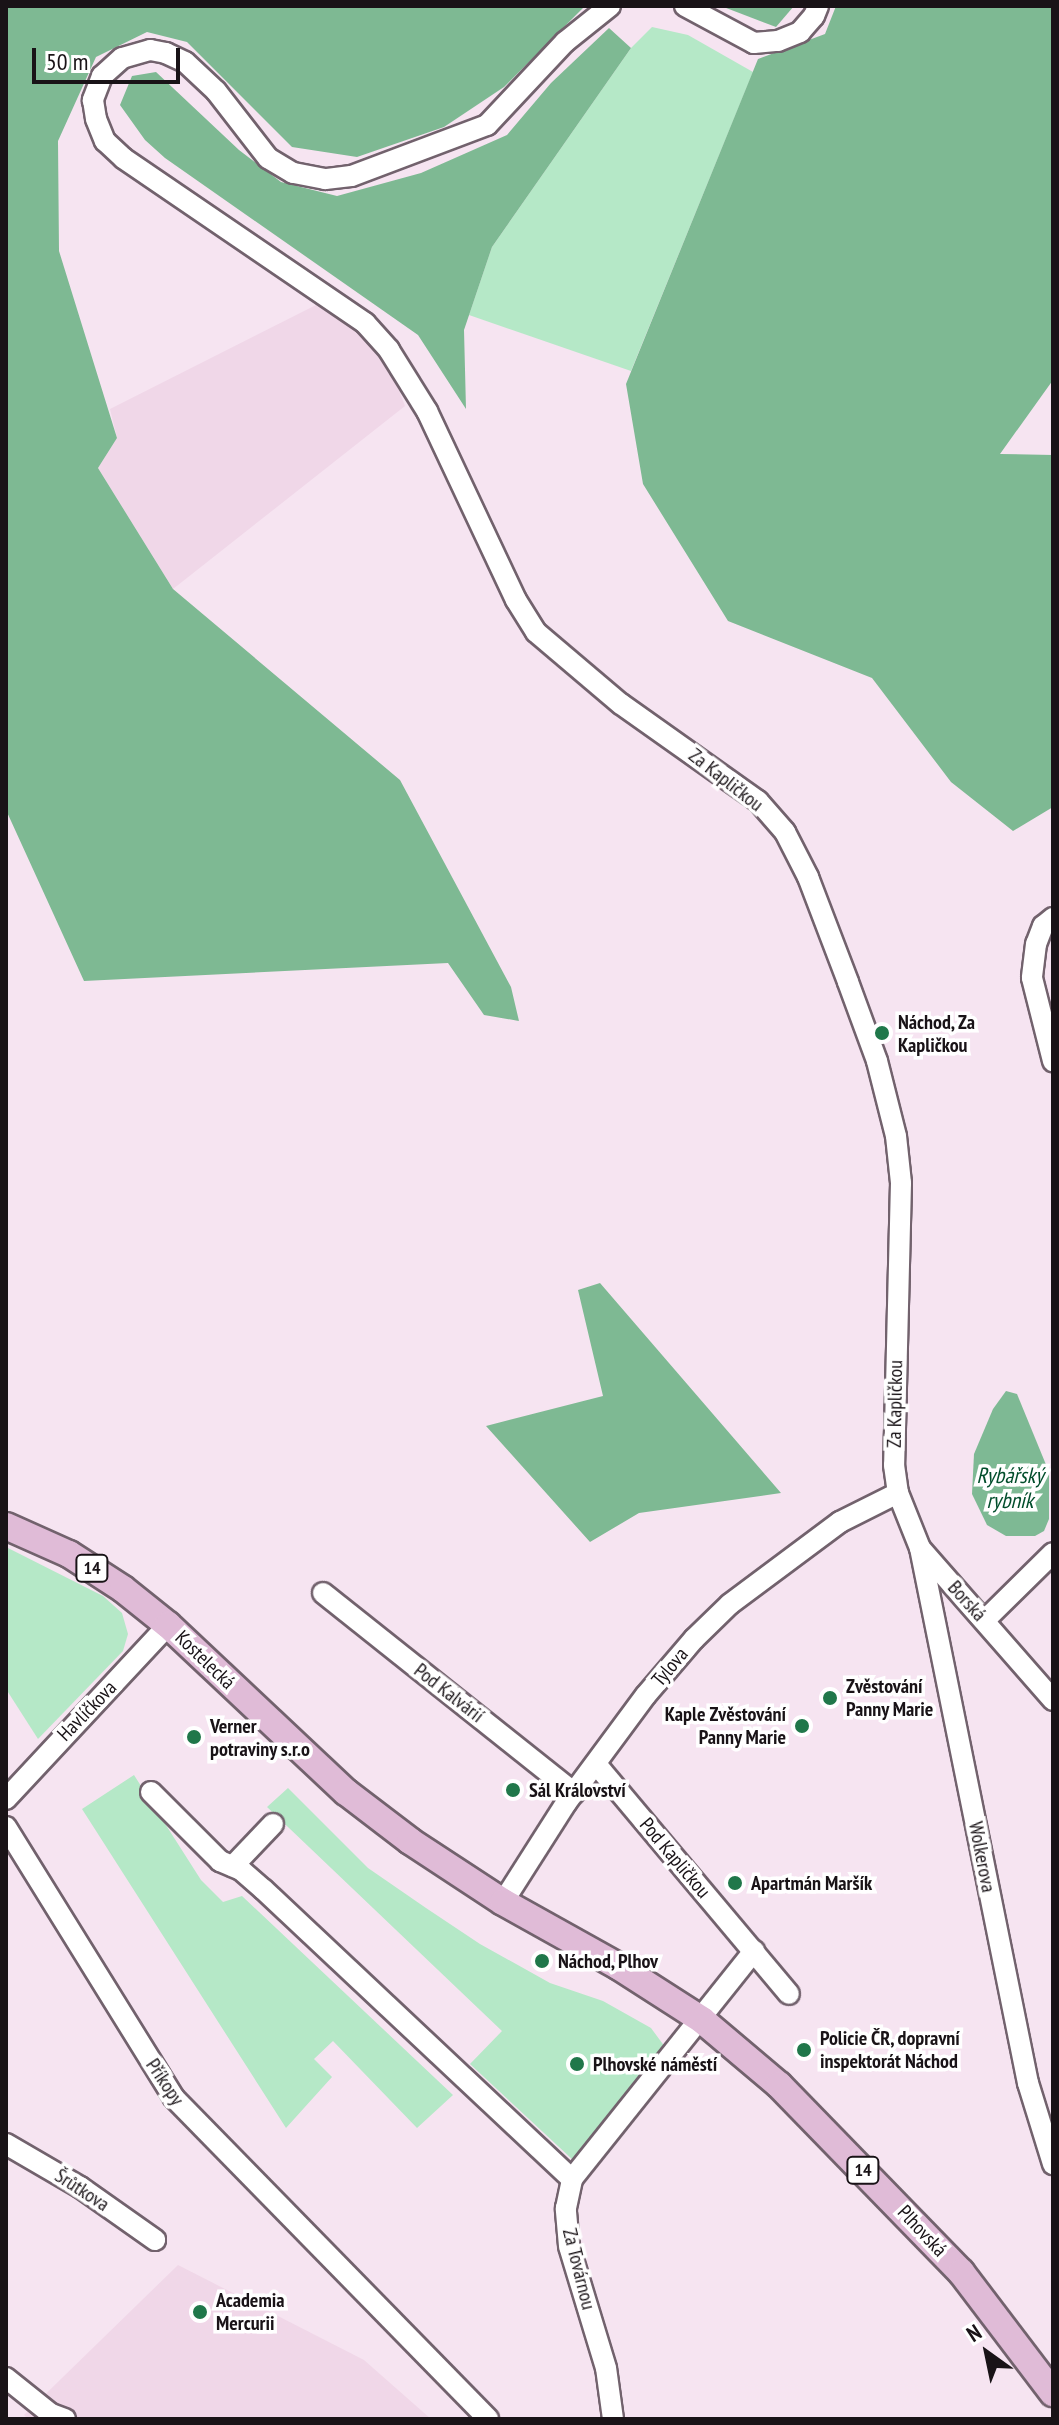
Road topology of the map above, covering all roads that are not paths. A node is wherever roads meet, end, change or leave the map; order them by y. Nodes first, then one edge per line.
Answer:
1 (610, 6) edge
2 (685, 6) edge
3 (818, 6) edge
4 (1053, 918) edge
5 (1053, 1061) edge
6 (898, 1493) junction
7 (6, 1526) edge
8 (920, 1548) junction
9 (1053, 1553) edge
10 (323, 1593) dead end
11 (985, 1620) junction
12 (168, 1625) junction
13 (1053, 1700) edge
14 (596, 1764) junction
15 (151, 1792) dead end
16 (574, 1793) junction
17 (6, 1799) edge
18 (273, 1824) dead end
19 (6, 1827) edge
20 (233, 1866) junction
21 (503, 1902) junction
22 (754, 1951) junction
23 (789, 1994) dead end
24 (702, 2020) junction
25 (6, 2144) edge
26 (1053, 2164) edge
27 (572, 2179) junction
28 (155, 2240) dead end
29 (6, 2378) edge
30 (1053, 2393) edge
31 (65, 2419) edge
32 (488, 2419) edge
33 (613, 2419) edge

1 - 6 street, Za Kapličkou
2 - 3 street
4 - 5 street
6 - 8 street, Borská
6 - 14 street, Tylova
7 - 12 main road, Kostelecká / 14
8 - 11 street, Borská
8 - 26 street, Wolkerova
9 - 11 street
10 - 16 street, Pod Kalvárií
11 - 13 street, Borská
12 - 17 street, Havlíčkova
12 - 21 main road, Kostelecká / 14
14 - 16 street, Tylova
14 - 22 street, Pod Kapličkou
15 - 20 street
16 - 21 street, Tylova
18 - 20 street
19 - 32 street, Příkopy
20 - 27 street
21 - 24 main road, 14
22 - 23 street, Pod Kapličkou
22 - 24 street
24 - 27 street
24 - 30 main road, Plhovská / 14
25 - 28 street, Šrůtkova
27 - 33 street, Za Továrnou
29 - 31 street

